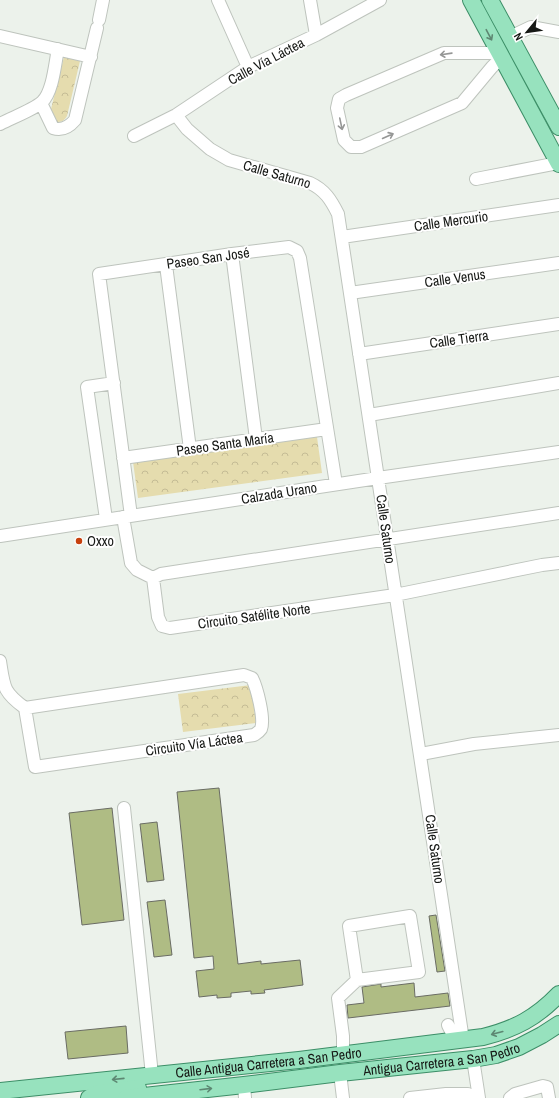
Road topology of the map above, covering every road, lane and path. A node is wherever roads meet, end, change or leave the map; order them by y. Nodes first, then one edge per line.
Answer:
1 (103, 0) edge
2 (218, 0) edge
3 (310, 0) edge
4 (380, 0) edge
5 (471, 0) edge
6 (490, 0) edge
7 (559, 32) edge
8 (316, 35) junction
9 (0, 36) edge
10 (510, 37) junction
11 (58, 49) junction
12 (500, 55) junction
13 (90, 57) junction
14 (248, 67) junction
15 (538, 88) junction
16 (41, 103) junction
17 (176, 115) junction
18 (0, 124) edge
19 (559, 127) edge
20 (134, 136) dead end
21 (559, 161) edge
22 (476, 179) dead end
23 (559, 205) edge
24 (342, 237) junction
25 (232, 254) junction
26 (559, 264) edge
27 (166, 265) junction
28 (350, 293) junction
29 (559, 324) edge
30 (360, 354) junction
31 (559, 382) edge
32 (114, 383) junction
33 (369, 415) junction
34 (327, 429) junction
35 (256, 439) junction
36 (190, 449) junction
37 (559, 452) edge
38 (123, 458) junction
39 (378, 478) junction
40 (336, 484) junction
41 (559, 513) edge
42 (127, 516) junction
43 (106, 520) junction
44 (0, 536) edge
45 (388, 538) junction
46 (559, 563) edge
47 (153, 578) junction
48 (395, 595) junction
49 (0, 666) edge
50 (2, 688) edge
51 (25, 708) junction
52 (559, 735) edge
53 (421, 754) junction
54 (124, 808) dead end
55 (357, 980) junction
56 (559, 994) edge
57 (559, 1024) edge
58 (448, 1025) dead end
59 (460, 1040) junction
60 (343, 1055) junction
61 (299, 1060) junction
62 (473, 1060) junction
63 (340, 1073) junction
64 (152, 1075) junction
65 (0, 1091) edge
66 (237, 1092) edge
67 (472, 1096) edge
68 (89, 1098) edge
69 (126, 1098) edge
70 (343, 1098) edge
71 (410, 1098) edge
72 (510, 1098) edge
73 (549, 1098) edge

1 - 13 street
2 - 14 street
3 - 8 street
4 - 8 street, Calle Vía Láctea
5 -> 12 main road
6 - 10 main road
7 - 10 street
8 - 14 street, Calle Vía Láctea
9 - 11 street
10 - 15 main road
11 - 13 street
11 - 16 street
12 -> 12 street
12 - 15 main road
12 - 21 main road
13 - 16 street
14 - 17 street, Calle Vía Láctea
15 - 19 main road
16 - 18 street
17 - 20 street, Calle Vía Láctea
17 - 24 street, Calle Saturno
21 - 22 street
23 - 24 street, Calle Mercurio
24 - 28 street, Calle Saturno
25 - 27 street, Paseo San José
25 - 34 street, Paseo San José
25 - 35 street
26 - 28 street, Calle Venus
27 - 32 street, Paseo San José
27 - 36 street
28 - 30 street, Calle Saturno
29 - 30 street, Calle Tierra
30 - 33 street, Calle Saturno
31 - 33 street
32 - 38 street, Paseo San José
32 - 43 street
33 - 39 street, Calle Saturno
34 - 35 street, Paseo Santa María
34 - 40 street, Paseo San José
35 - 36 street, Paseo Santa María
36 - 38 street, Paseo Santa María
37 - 39 street, Calzada Urano
38 - 42 street, Paseo San José
39 - 40 street, Calzada Urano
39 - 45 street, Calle Saturno
40 - 42 street, Calzada Urano
41 - 45 street
42 - 43 street, Calzada Urano
42 - 47 street
43 - 44 street, Calzada Urano
45 - 47 street
45 - 48 street, Calle Saturno
46 - 48 street
47 - 48 street, Circuito Satélite Norte
48 - 53 street, Calle Saturno
49 - 50 street
50 - 51 street
51 - 51 street, Circuito Vía Láctea
52 - 53 street
53 - 59 street, Calle Saturno
54 - 64 street
55 - 55 street
55 - 60 street
56 -> 59 main road, Calle Antigua Carretera a San Pedro
57 - 62 main road, Antigua Carretera a San Pedro
58 - 59 street
59 - 60 main road, Calle Antigua Carretera a San Pedro
60 - 61 main road, Calle Antigua Carretera a San Pedro
61 - 64 main road, Calle Antigua Carretera a San Pedro
61 - 66 main road
62 - 63 main road, Antigua Carretera a San Pedro
62 - 67 street
63 - 66 main road, Antigua Carretera a San Pedro
63 - 70 street
64 -> 65 main road, Calle Antigua Carretera a San Pedro
64 - 68 main road
69 -> 66 main road, Antigua Carretera a San Pedro
67 - 71 street
72 - 73 street

